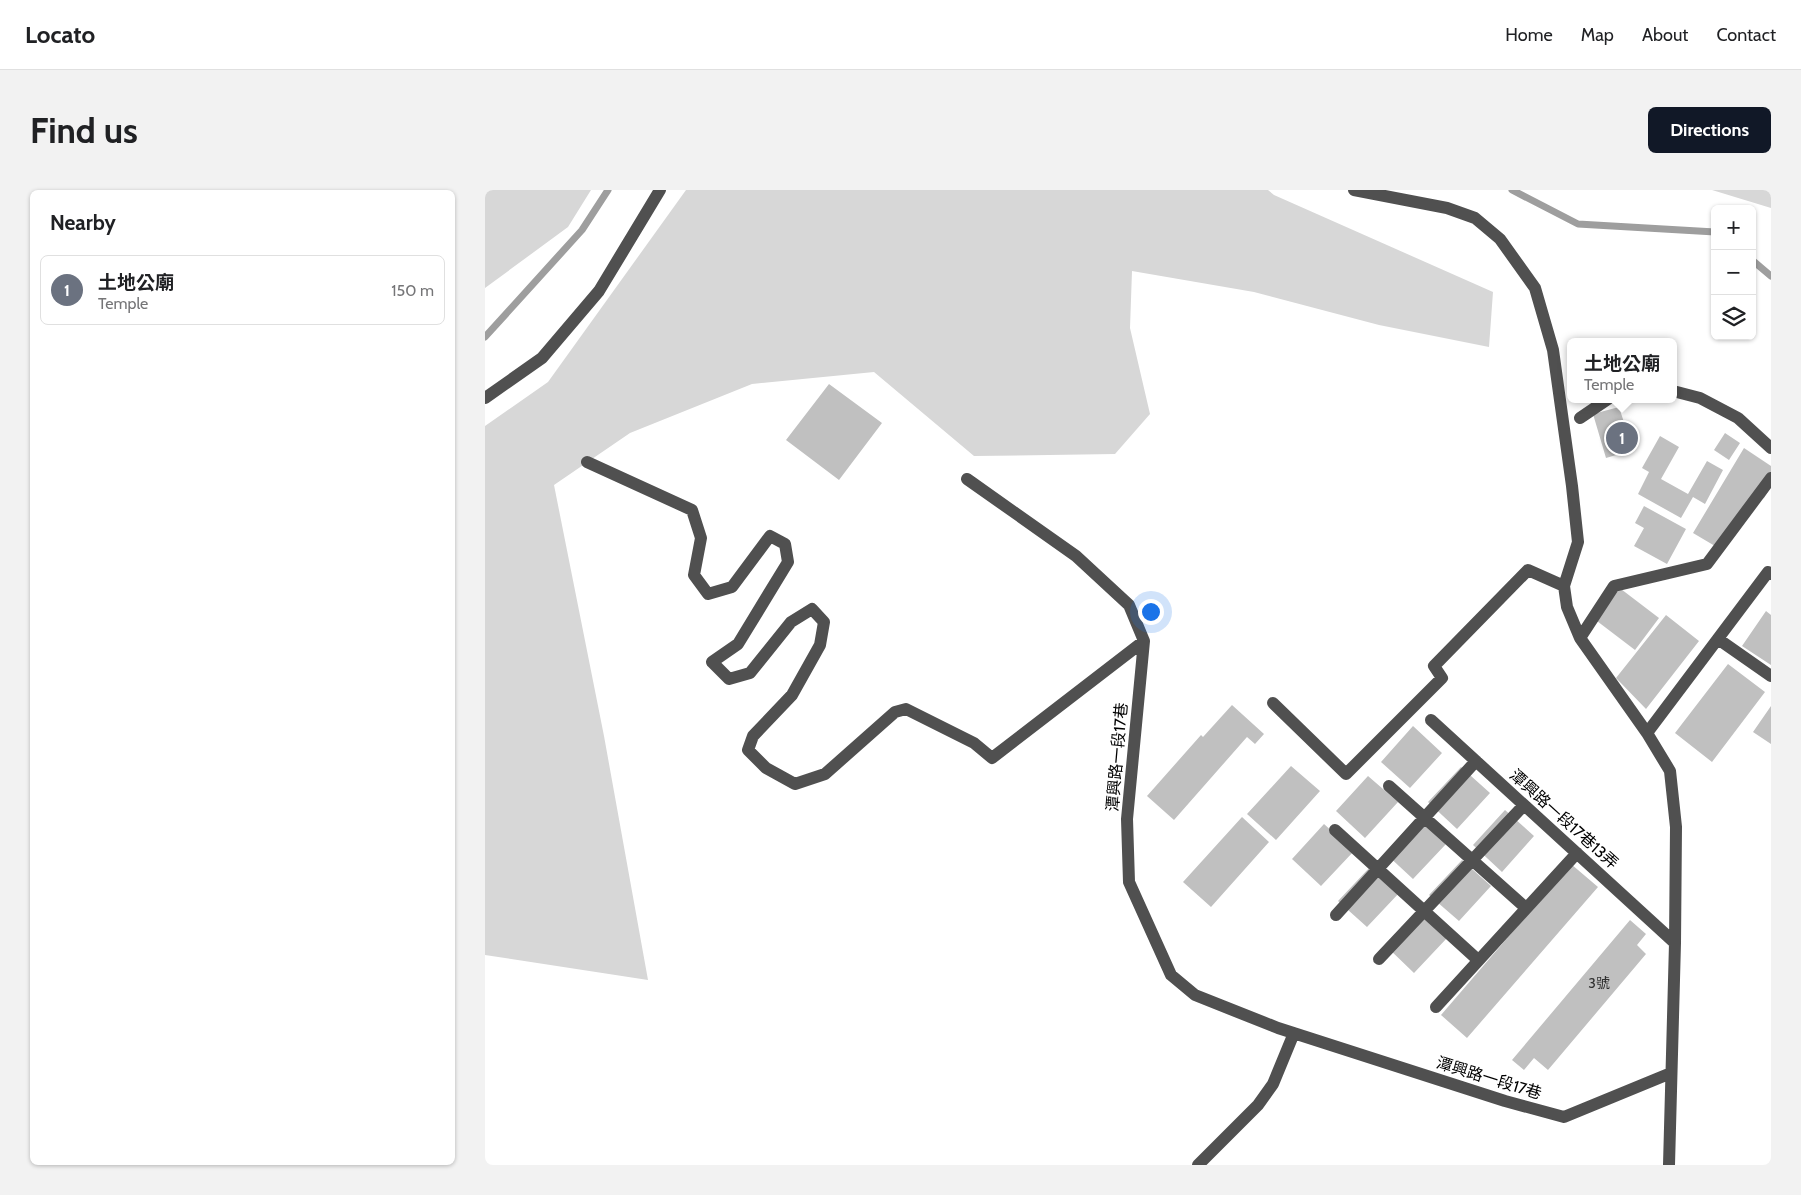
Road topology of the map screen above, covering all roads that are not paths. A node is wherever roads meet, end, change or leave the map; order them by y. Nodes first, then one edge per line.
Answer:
1 (660, 190) edge
2 (1354, 190) edge
3 (1677, 392) edge
4 (485, 398) edge
5 (1602, 403) edge
6 (1580, 418) dead end
7 (1771, 448) edge
8 (587, 462) dead end
9 (1771, 478) edge
10 (967, 479) dead end
11 (1771, 574) edge
12 (1564, 586) junction
13 (1580, 638) junction
14 (1718, 639) junction
15 (1144, 641) junction
16 (1771, 676) edge
17 (1273, 703) dead end
18 (1431, 720) dead end
19 (1647, 733) junction
20 (1476, 761) junction
21 (1389, 786) dead end
22 (1524, 805) junction
23 (1425, 817) junction
24 (1335, 830) dead end
25 (1577, 852) junction
26 (1472, 860) junction
27 (1378, 869) junction
28 (1526, 908) junction
29 (1424, 911) junction
30 (1336, 916) dead end
31 (1675, 943) junction
32 (1379, 959) dead end
33 (1478, 960) junction
34 (1436, 1007) dead end
35 (1294, 1033) junction
36 (1671, 1073) junction
37 (1198, 1165) edge
38 (1669, 1165) edge

1 - 4 street
2 - 12 street
3 - 7 street
5 - 6 street
8 - 15 street
9 - 13 street
10 - 15 street, 潭興路一段17巷
11 - 14 street
12 - 13 street
12 - 17 street
13 - 19 street
14 - 16 street
14 - 19 street
15 - 35 street, 潭興路一段17巷
18 - 20 street, 潭興路一段17巷13弄
19 - 31 street
20 - 22 street, 潭興路一段17巷13弄
20 - 23 street
21 - 23 street
22 - 25 street, 潭興路一段17巷13弄
22 - 26 street
23 - 26 street
23 - 27 street
24 - 27 street
25 - 28 street
25 - 31 street, 潭興路一段17巷13弄
26 - 28 street
26 - 29 street
27 - 29 street
27 - 30 street
28 - 33 street
29 - 32 street
29 - 33 street
31 - 36 street
33 - 34 street
35 - 36 street, 潭興路一段17巷
35 - 37 street
36 - 38 street

